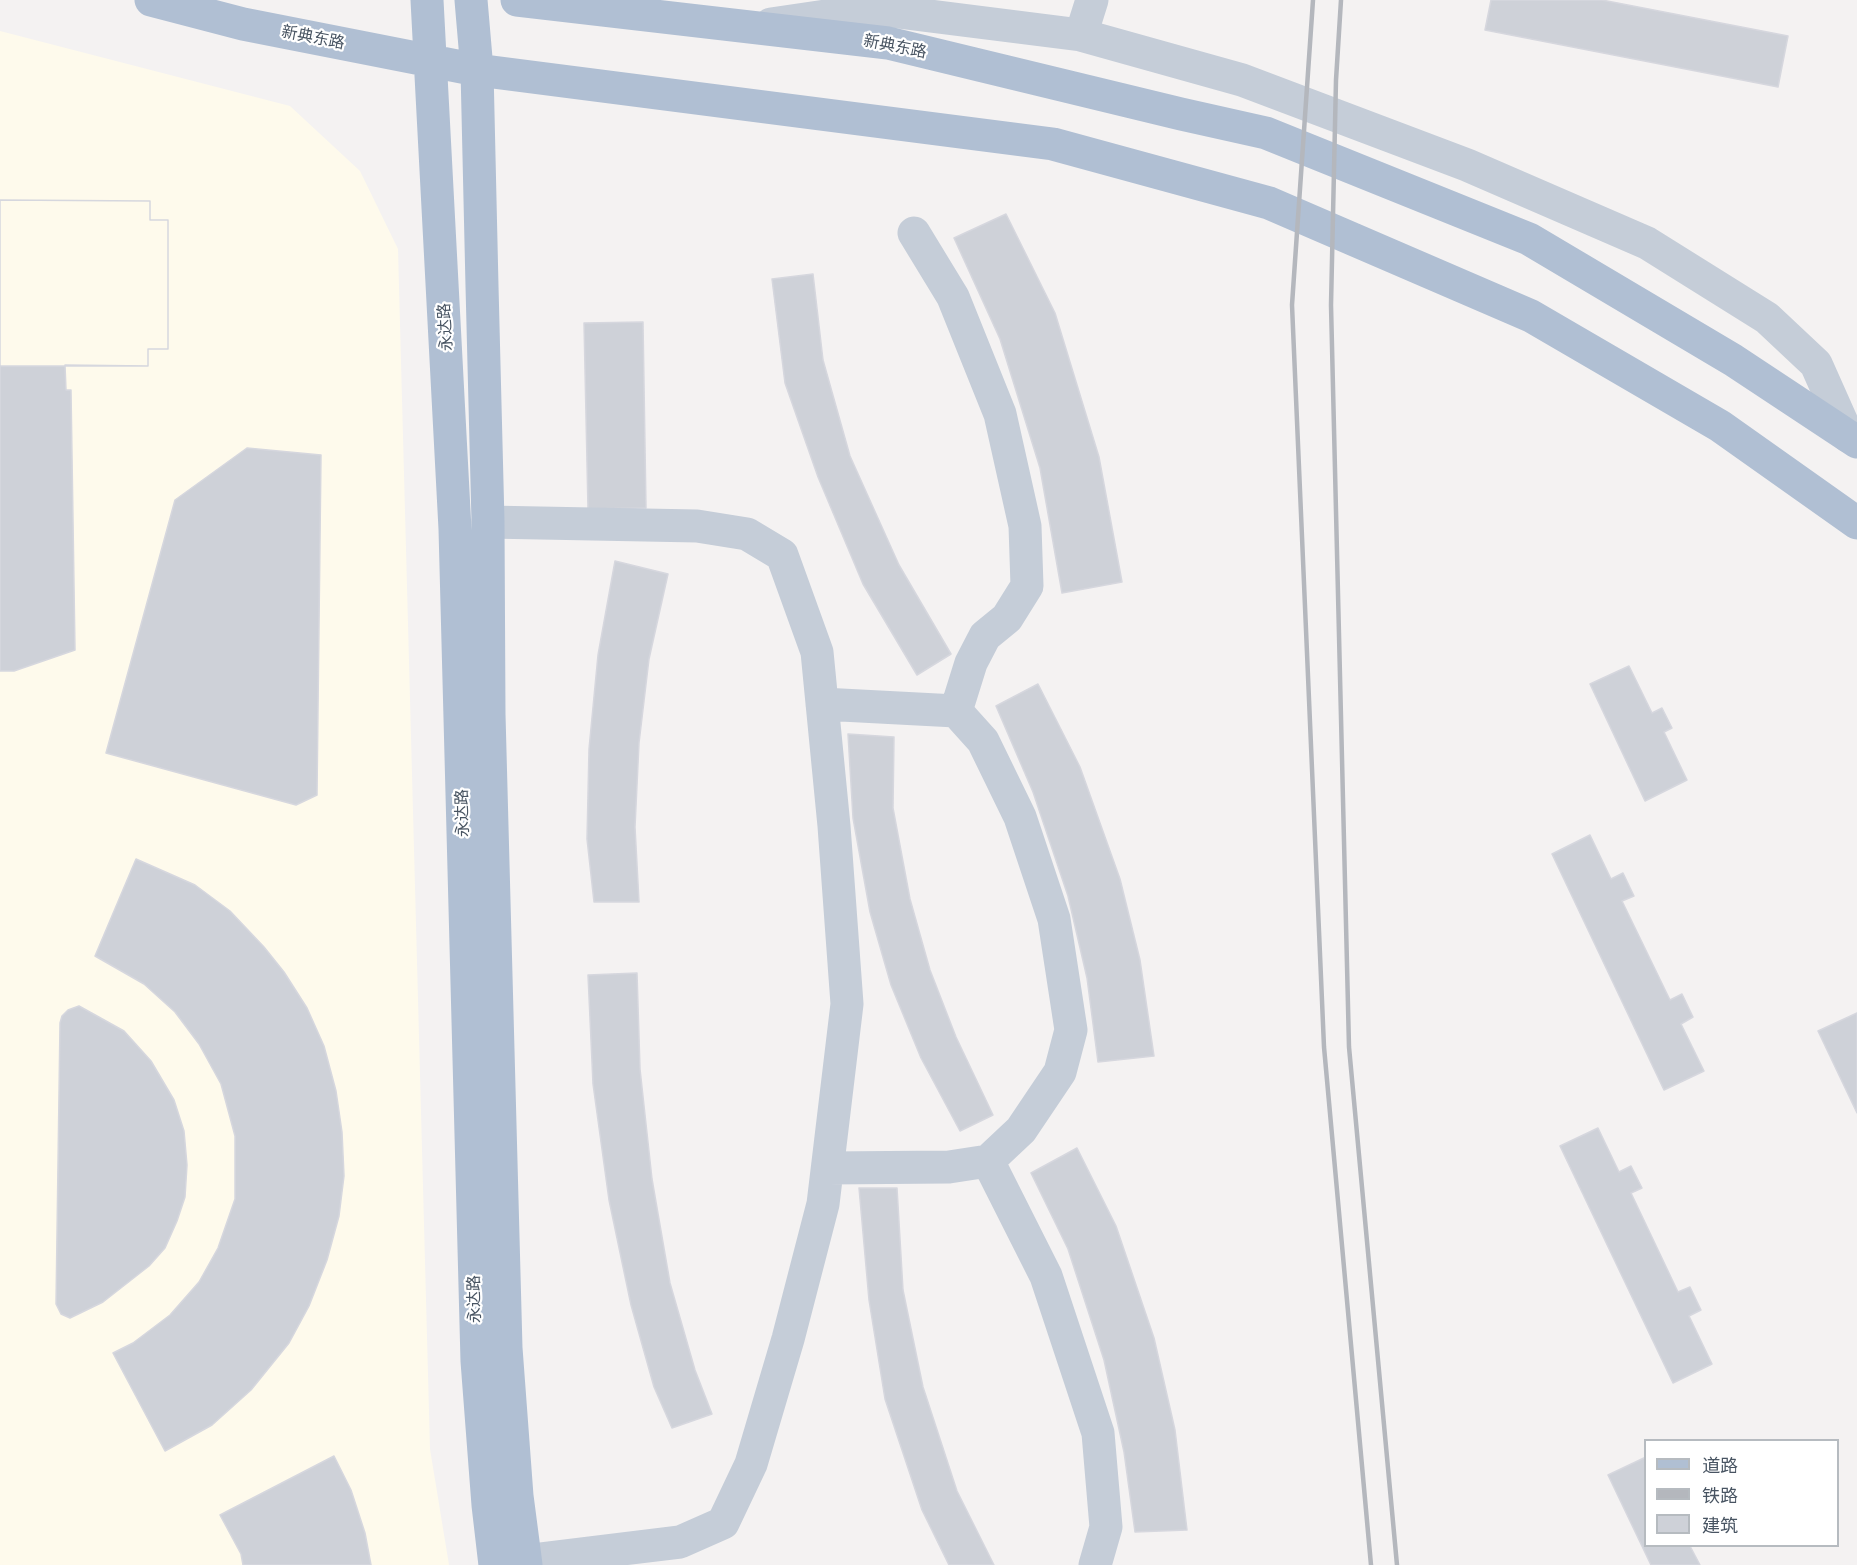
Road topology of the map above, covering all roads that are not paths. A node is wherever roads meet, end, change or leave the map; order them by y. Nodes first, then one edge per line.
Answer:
1 (151, 0) edge
2 (428, 0) edge
3 (471, 0) edge
4 (517, 0) edge
5 (1092, 0) edge
6 (752, 27) junction
7 (1081, 35) junction
8 (430, 60) junction
9 (477, 70) junction
10 (914, 233) dead end
11 (1852, 439) edge
12 (488, 522) junction
13 (1857, 523) edge
14 (822, 704) junction
15 (956, 711) junction
16 (988, 1161) junction
17 (828, 1168) junction
18 (515, 1564) edge
19 (1095, 1565) edge

1 - 8 main road, 新典东路
2 - 8 main road, 永达路
3 - 9 main road, 永达路
4 - 6 main road, 新典东路
5 - 7 street
6 - 7 street
6 - 11 main road, 新典东路
7 - 11 street
8 - 9 main road, 新典东路
8 - 18 main road, 永达路
9 - 12 main road, 永达路
9 - 13 main road, 新典东路
10 - 15 street
12 - 14 street
12 - 18 main road, 永达路
14 - 15 street
14 - 17 street
15 - 16 street
16 - 17 street
16 - 19 street
17 - 18 street

